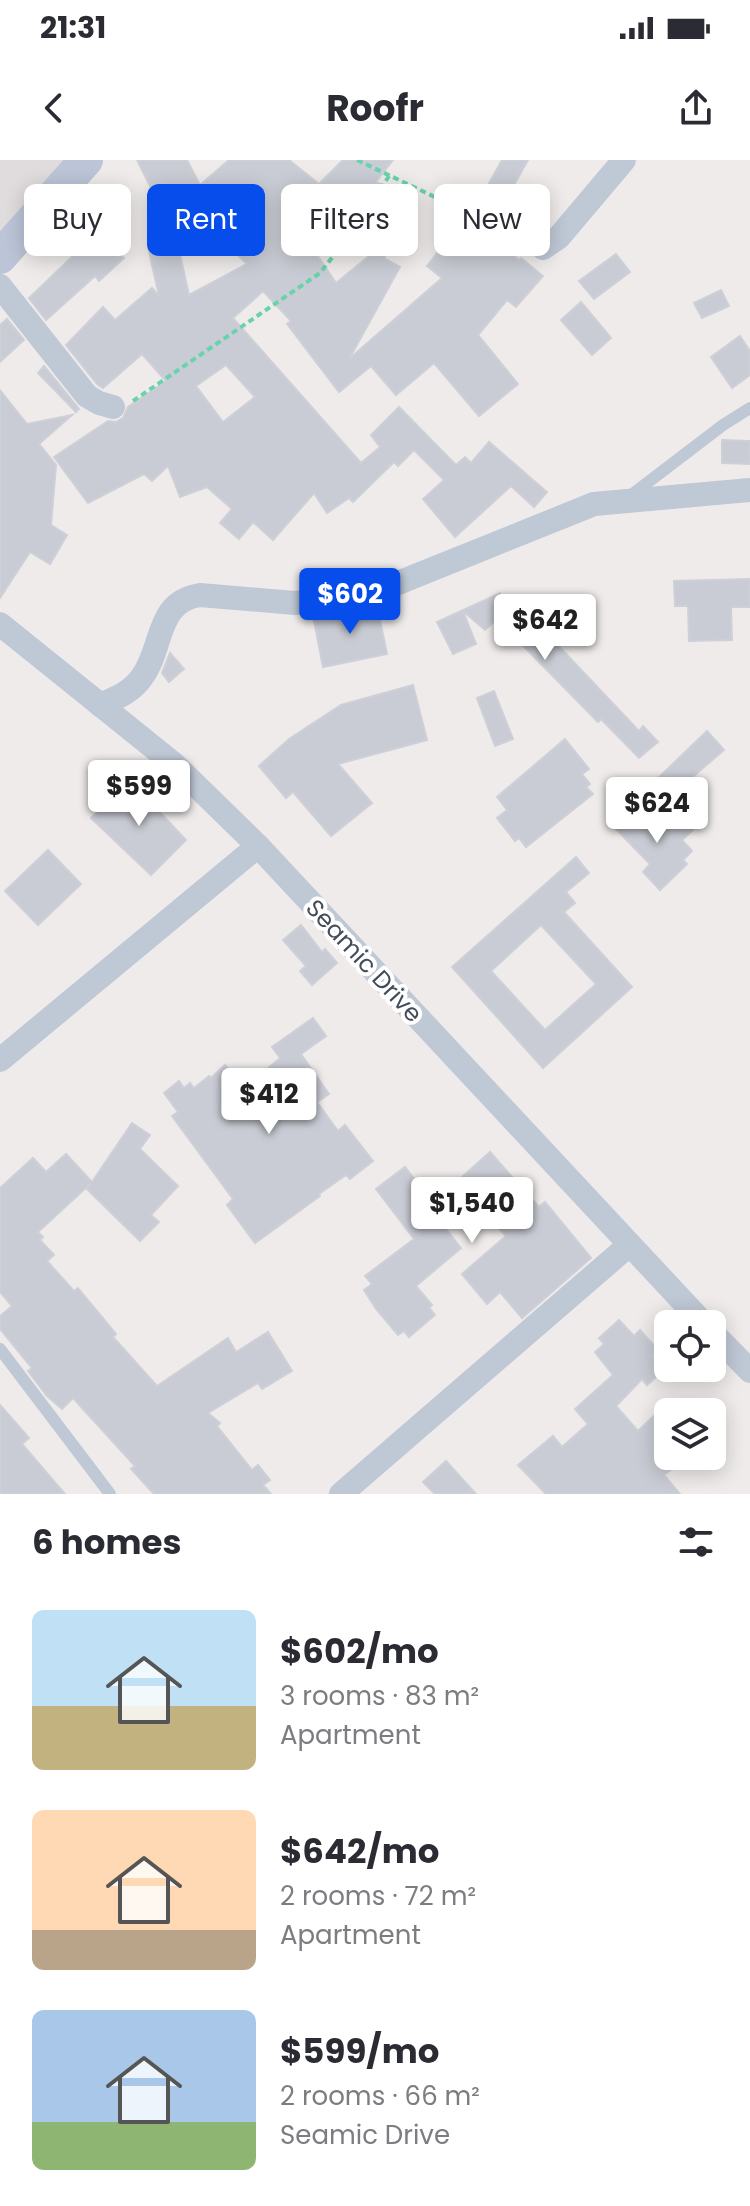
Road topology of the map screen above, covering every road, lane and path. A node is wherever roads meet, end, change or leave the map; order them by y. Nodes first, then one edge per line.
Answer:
1 (86, 160) edge
2 (357, 160) edge
3 (624, 160) edge
4 (389, 176) junction
5 (434, 197) edge
6 (550, 243) edge
7 (0, 257) edge
8 (0, 286) edge
9 (113, 407) joint
10 (750, 408) edge
11 (750, 490) edge
12 (625, 501) junction
13 (0, 624) edge
14 (100, 705) junction
15 (258, 846) junction
16 (0, 1060) edge
17 (628, 1246) junction
18 (690, 1310) edge
19 (726, 1346) edge
20 (0, 1349) edge
21 (750, 1371) edge
22 (110, 1494) edge
23 (341, 1494) edge

1 - 7 street
2 - 4 path
3 - 6 street
4 - 5 path
4 - 9 path
8 - 9 street
10 - 12 lane
11 - 12 street
12 - 14 street
13 - 14 street, Seamic Drive
14 - 15 street, Seamic Drive
15 - 16 street
15 - 17 street, Seamic Drive
17 - 18 street, Seamic Drive
17 - 23 street
19 - 21 street
20 - 22 lane

